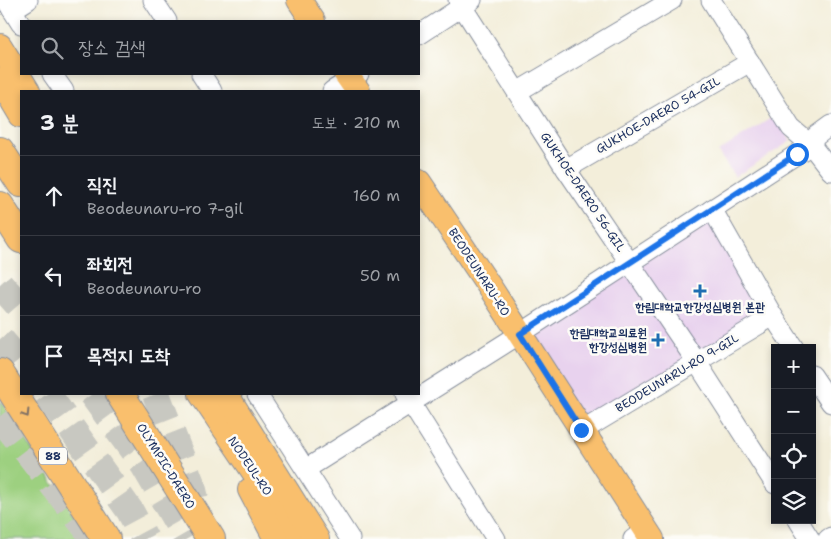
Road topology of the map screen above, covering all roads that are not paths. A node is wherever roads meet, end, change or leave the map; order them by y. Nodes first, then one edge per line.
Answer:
1 (153, 0) edge
2 (299, 0) edge
3 (672, 0) edge
4 (711, 0) edge
5 (464, 2) edge
6 (13, 13) edge
7 (166, 20) edge
8 (311, 20) edge
9 (420, 34) edge
10 (0, 46) edge
11 (20, 61) edge
12 (750, 62) junction
13 (26, 75) edge
14 (53, 75) edge
15 (202, 75) edge
16 (0, 80) edge
17 (27, 90) edge
18 (33, 90) edge
19 (63, 90) edge
20 (211, 90) edge
21 (517, 92) junction
22 (0, 93) edge
23 (20, 114) edge
24 (20, 121) edge
25 (831, 125) edge
26 (811, 145) junction
27 (0, 151) edge
28 (566, 169) junction
29 (831, 171) edge
30 (20, 181) edge
31 (420, 184) edge
32 (0, 206) edge
33 (712, 209) junction
34 (20, 237) edge
35 (630, 262) junction
36 (773, 316) junction
37 (520, 334) junction
38 (791, 344) edge
39 (696, 361) junction
40 (0, 373) edge
41 (816, 380) edge
42 (420, 391) edge
43 (121, 395) edge
44 (258, 395) edge
45 (210, 396) edge
46 (408, 398) edge
47 (831, 403) edge
48 (582, 431) junction
49 (254, 438) junction
50 (306, 469) junction
51 (772, 479) edge
52 (801, 524) edge
53 (644, 536) edge
54 (831, 537) edge
55 (106, 539) edge
56 (211, 539) edge
57 (276, 539) edge
58 (296, 539) edge
59 (317, 539) edge
60 (335, 539) edge
61 (350, 539) edge
62 (496, 539) edge
63 (810, 539) edge
64 (828, 539) edge

1 - 7 street
2 - 8 main road
3 - 21 street
4 - 12 street
5 - 9 street
5 - 21 street, GUKHOE-DAERO 56-GIL
6 - 11 main road
10 - 17 main road
12 - 26 street
12 - 28 street, GUKHOE-DAERO 54-GIL
13 - 18 main road
14 - 19 street
15 - 20 street
16 - 23 main road
21 - 28 street, GUKHOE-DAERO 56-GIL
22 - 24 main road
25 - 26 street
26 - 29 street
26 - 33 street
27 - 30 highway
28 - 35 street, GUKHOE-DAERO 56-GIL
31 - 37 main road, BEODEUNARU-RO
32 - 34 highway
33 - 35 street
33 - 36 street
35 - 37 street
35 - 39 street, GUKHOE-DAERO 56-GIL
36 - 38 street
36 - 39 street, BEODEUNARU-RO 9-GIL
37 - 42 street
37 - 48 main road, BEODEUNARU-RO
39 - 48 street, BEODEUNARU-RO 9-GIL
39 - 51 street, GUKHOE-DAERO 56-GIL
40 -> 55 highway, 88
41 - 47 street
43 - 56 highway, OLYMPIC-DAERO
44 - 50 street
45 - 49 main road, NODEUL-RO
45 - 57 main road
45 - 58 main road, NODEUL-RO
46 - 50 street
46 - 62 street
48 - 53 main road, BEODEUNARU-RO
49 - 59 main road, NODEUL-RO
49 - 60 main road
50 - 61 street
52 - 63 street
54 - 64 street

